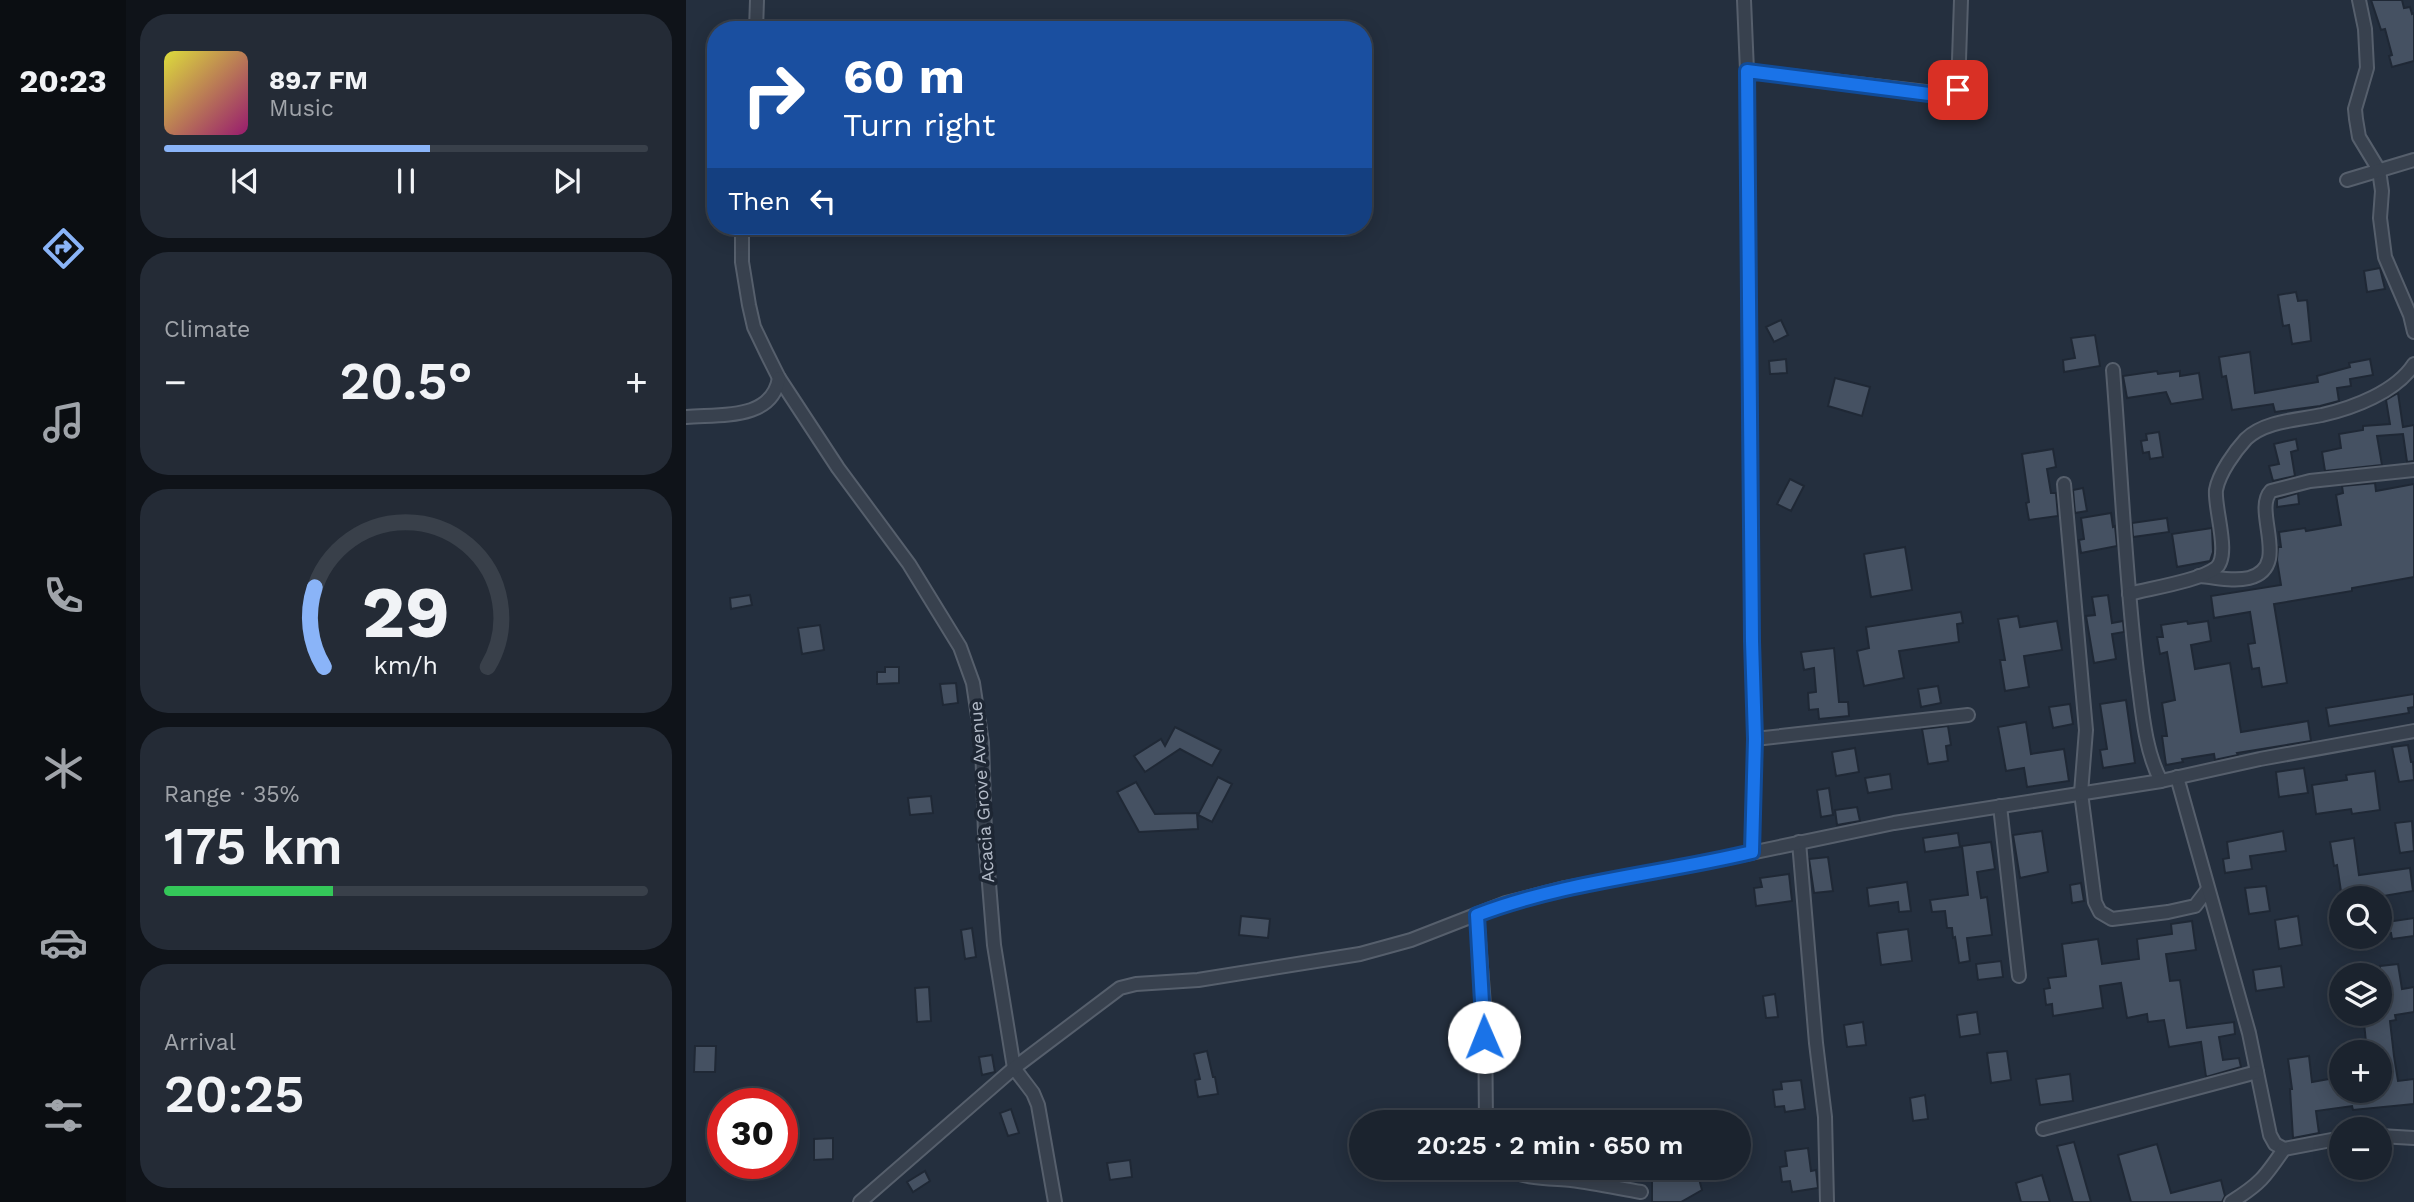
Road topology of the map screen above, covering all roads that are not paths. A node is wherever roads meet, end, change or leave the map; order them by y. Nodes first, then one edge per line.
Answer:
1 (757, 0) edge
2 (1744, 0) edge
3 (1961, 0) edge
4 (2359, 0) edge
5 (756, 21) edge
6 (1747, 71) junction
7 (2414, 160) edge
8 (2379, 170) junction
9 (2347, 180) dead end
10 (742, 235) edge
11 (2414, 332) edge
12 (2414, 364) edge
13 (2113, 370) dead end
14 (779, 378) junction
15 (686, 416) edge
16 (2414, 470) edge
17 (2064, 484) dead end
18 (2198, 576) junction
19 (2129, 594) junction
20 (1968, 715) dead end
21 (2414, 731) edge
22 (1755, 739) junction
23 (2178, 777) junction
24 (2161, 780) junction
25 (2081, 793) junction
26 (2000, 806) junction
27 (1799, 842) junction
28 (1752, 852) junction
29 (2207, 889) junction
30 (1477, 915) junction
31 (2019, 976) dead end
32 (1014, 1069) junction
33 (2257, 1072) junction
34 (1486, 1110) edge
35 (2043, 1129) dead end
36 (2392, 1137) edge
37 (2414, 1138) edge
38 (2329, 1140) edge
39 (2284, 1149) junction
40 (1560, 1180) edge
41 (1641, 1192) dead end
42 (860, 1202) edge
43 (1055, 1202) edge
44 (1827, 1202) edge
45 (2231, 1202) edge

1 - 5 street
2 - 6 street
3 - 6 street
4 - 8 street
6 - 22 street
7 - 8 street
8 - 9 street
8 - 11 street
10 - 14 street, Acacia Grove Avenue
12 - 18 street
13 - 19 street
14 - 15 street
14 - 32 street, Acacia Grove Avenue
16 - 18 street
17 - 25 street
18 - 19 street
19 - 24 street
20 - 22 street
21 - 23 street
22 - 28 street
23 - 24 street
23 - 29 street
24 - 25 street
25 - 26 street
25 - 29 street
26 - 27 street
26 - 31 street
27 - 28 street
27 - 44 street
28 - 30 street
29 - 33 street
30 - 32 street
30 - 34 street
32 - 42 street
32 - 43 street, Acacia Grove Avenue
33 - 35 street
33 - 39 street
36 - 37 street
38 - 39 street
39 - 45 street
40 - 41 street

